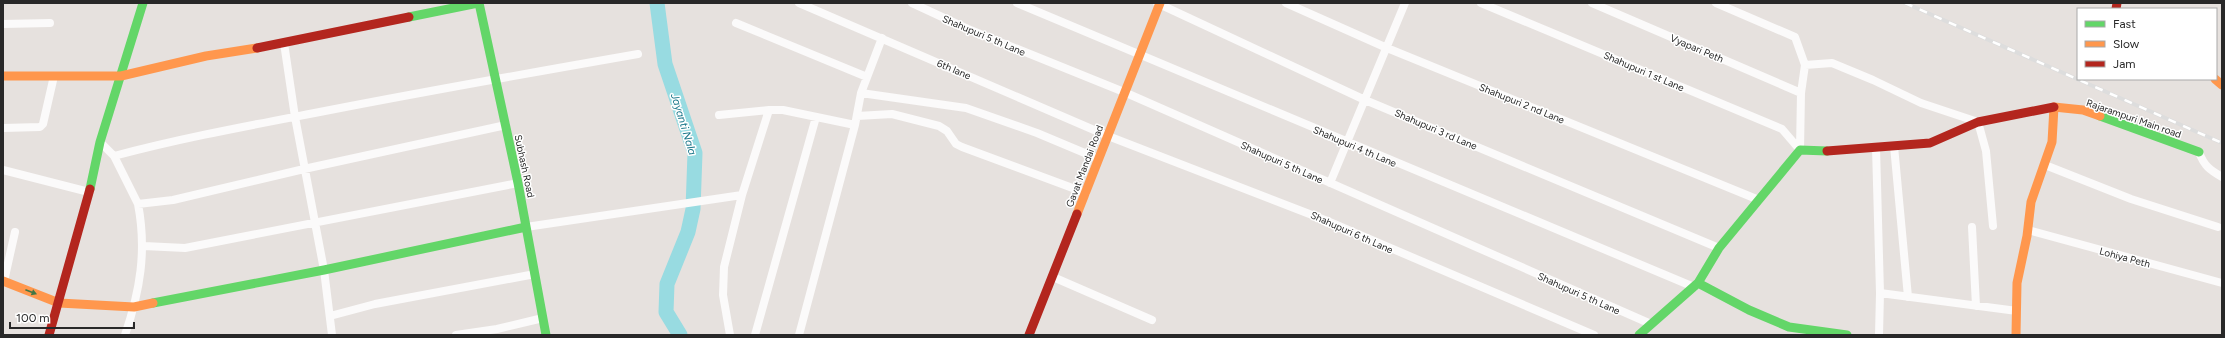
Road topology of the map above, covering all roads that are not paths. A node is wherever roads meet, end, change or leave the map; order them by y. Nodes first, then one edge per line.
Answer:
1 (143, 3) edge
2 (479, 3) edge
3 (800, 3) edge
4 (912, 3) edge
5 (1017, 3) edge
6 (1159, 3) edge
7 (1286, 3) edge
8 (1405, 3) edge
9 (1481, 3) edge
10 (1592, 3) edge
11 (1716, 3) edge
12 (50, 23) dead end
13 (736, 23) dead end
14 (3, 24) edge
15 (882, 38) junction
16 (284, 43) junction
17 (1387, 48) junction
18 (638, 54) dead end
19 (1138, 55) junction
20 (1805, 65) junction
21 (3, 76) edge
22 (54, 76) junction
23 (121, 76) junction
24 (867, 77) junction
25 (496, 78) junction
26 (1124, 92) junction
27 (861, 93) junction
28 (1801, 93) junction
29 (1365, 100) junction
30 (2054, 107) junction
31 (769, 110) junction
32 (858, 110) junction
33 (719, 115) dead end
34 (295, 117) junction
35 (816, 117) junction
36 (1978, 122) junction
37 (506, 125) junction
38 (855, 125) junction
39 (3, 128) edge
40 (1108, 136) junction
41 (100, 142) junction
42 (1347, 142) junction
43 (1894, 146) junction
44 (1876, 147) junction
45 (1800, 150) junction
46 (2199, 152) joint
47 (114, 156) junction
48 (1099, 159) junction
49 (2045, 166) junction
50 (304, 169) junction
51 (3, 170) edge
52 (2222, 177) edge
53 (518, 183) junction
54 (1330, 183) junction
55 (89, 192) junction
56 (1086, 194) junction
57 (742, 195) junction
58 (1759, 200) junction
59 (138, 204) junction
60 (314, 221) junction
61 (1993, 226) dead end
62 (526, 227) junction
63 (1972, 227) dead end
64 (2218, 227) dead end
65 (2028, 230) junction
66 (15, 232) dead end
67 (144, 246) junction
68 (1719, 248) junction
69 (324, 270) junction
70 (535, 274) junction
71 (1053, 277) junction
72 (4, 281) edge
73 (2222, 283) edge
74 (1696, 285) junction
75 (1880, 293) junction
76 (1908, 297) junction
77 (59, 303) junction
78 (134, 306) junction
79 (1976, 306) junction
80 (2017, 311) junction
81 (330, 316) junction
82 (543, 318) junction
83 (1152, 320) dead end
84 (1651, 324) junction
85 (497, 332) edge
86 (49, 335) edge
87 (125, 335) edge
88 (332, 335) edge
89 (456, 335) edge
90 (546, 335) edge
91 (730, 335) edge
92 (756, 335) edge
93 (799, 335) edge
94 (1029, 335) edge
95 (1594, 335) edge
96 (1639, 335) edge
97 (1847, 335) edge
98 (1879, 335) edge
99 (2016, 335) edge

1 - 23 street
2 - 16 street
2 - 25 street, Subhash Road
3 - 15 street, 6th lane
4 - 26 street, Shahupuri 5 th Lane
5 - 19 street, Shahupuri 4 th Lane
6 - 19 street, Gavat Mandai Road
6 - 29 street, Shahupuri 3 rd Lane
7 - 17 street, Shahupuri 2 nd Lane
8 - 17 street
9 - 45 street, Shahupuri 1 st Lane
10 - 28 street, Vyapari Peth
11 - 20 street
12 - 14 street
13 - 24 street
15 - 24 street
15 - 40 street, 6th lane
16 - 23 street
16 - 34 street
17 - 29 street
17 - 58 street, Shahupuri 2 nd Lane
18 - 25 street
19 - 26 street, Gavat Mandai Road
19 - 42 street, Shahupuri 4 th Lane
20 - 28 street
20 - 36 street
21 - 22 street
22 - 23 street
22 - 39 street
23 - 41 street
24 - 27 street
25 - 34 street
25 - 37 street, Subhash Road
26 - 40 street, Gavat Mandai Road
26 - 54 street, Shahupuri 5 th Lane
27 - 32 street
27 - 48 street
28 - 45 street
29 - 42 street
29 - 68 street, Shahupuri 3 rd Lane
30 - 36 street, Rajarampuri Main road
30 - 46 street, Rajarampuri Main road
30 - 49 street
31 - 33 street
31 - 35 street
31 - 57 street
32 - 38 street
32 - 56 street
34 - 47 street
34 - 50 street
35 - 38 street
35 - 92 street
36 - 43 street, Rajarampuri Main road
36 - 61 street
37 - 50 street
37 - 53 street, Subhash Road
38 - 93 street
40 - 48 street, Gavat Mandai Road
40 - 95 street, Shahupuri 6 th Lane
41 - 47 street
41 - 55 street
42 - 54 street
42 - 74 street, Shahupuri 4 th Lane
43 - 44 street, Rajarampuri Main road
43 - 76 street
44 - 45 street, Rajarampuri Main road
44 - 75 street
45 - 58 street
46 - 52 street
47 - 59 street
48 - 56 street, Gavat Mandai Road
49 - 64 street
49 - 65 street
50 - 59 street
50 - 60 street
51 - 55 street
53 - 60 street
53 - 62 street, Subhash Road
54 - 84 street, Shahupuri 5 th Lane
55 - 77 street
56 - 71 street, Gavat Mandai Road
57 - 62 street
57 - 91 street
58 - 68 street
59 - 67 street
60 - 67 street
60 - 69 street
62 - 69 street
62 - 70 street, Subhash Road
63 - 79 street
65 - 73 street, Lohiya Peth
65 - 80 street
66 - 72 street
67 - 78 street
68 - 74 street
69 - 78 street
69 - 81 street
70 - 81 street
70 - 82 street, Subhash Road
71 - 83 street
71 - 94 street, Gavat Mandai Road
72 -> 77 street
74 - 84 street
74 - 97 street
75 - 76 street
75 - 98 street
76 - 79 street
77 - 78 street
77 - 86 street
78 - 87 street
79 - 80 street
80 - 99 street
81 - 88 street
82 - 85 street
82 - 90 street, Subhash Road
84 - 96 street
85 - 89 street

